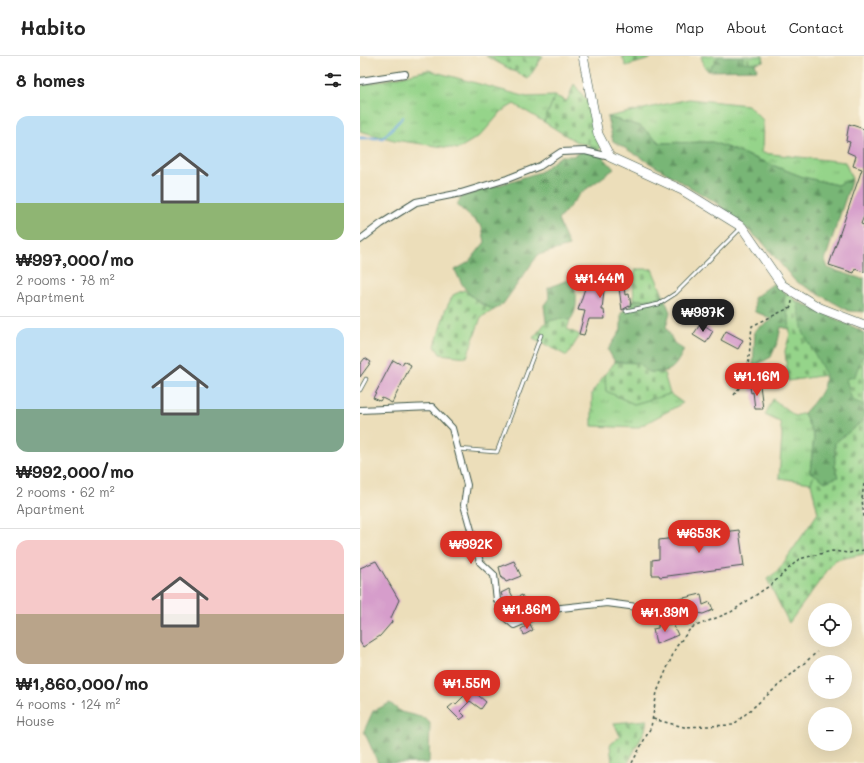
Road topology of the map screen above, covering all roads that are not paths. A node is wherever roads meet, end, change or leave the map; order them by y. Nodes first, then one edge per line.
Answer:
1 (583, 56) edge
2 (405, 74) dead end
3 (360, 81) edge
4 (610, 157) junction
5 (742, 227) junction
6 (360, 240) edge
7 (626, 311) dead end
8 (864, 325) edge
9 (541, 335) dead end
10 (366, 379) dead end
11 (360, 390) edge
12 (360, 410) edge
13 (457, 449) junction
14 (652, 609) dead end

1 - 4 street
2 - 3 street
4 - 5 street
4 - 6 street
5 - 7 lane
5 - 8 street
9 - 13 lane
10 - 11 lane
12 - 13 street
13 - 14 street

